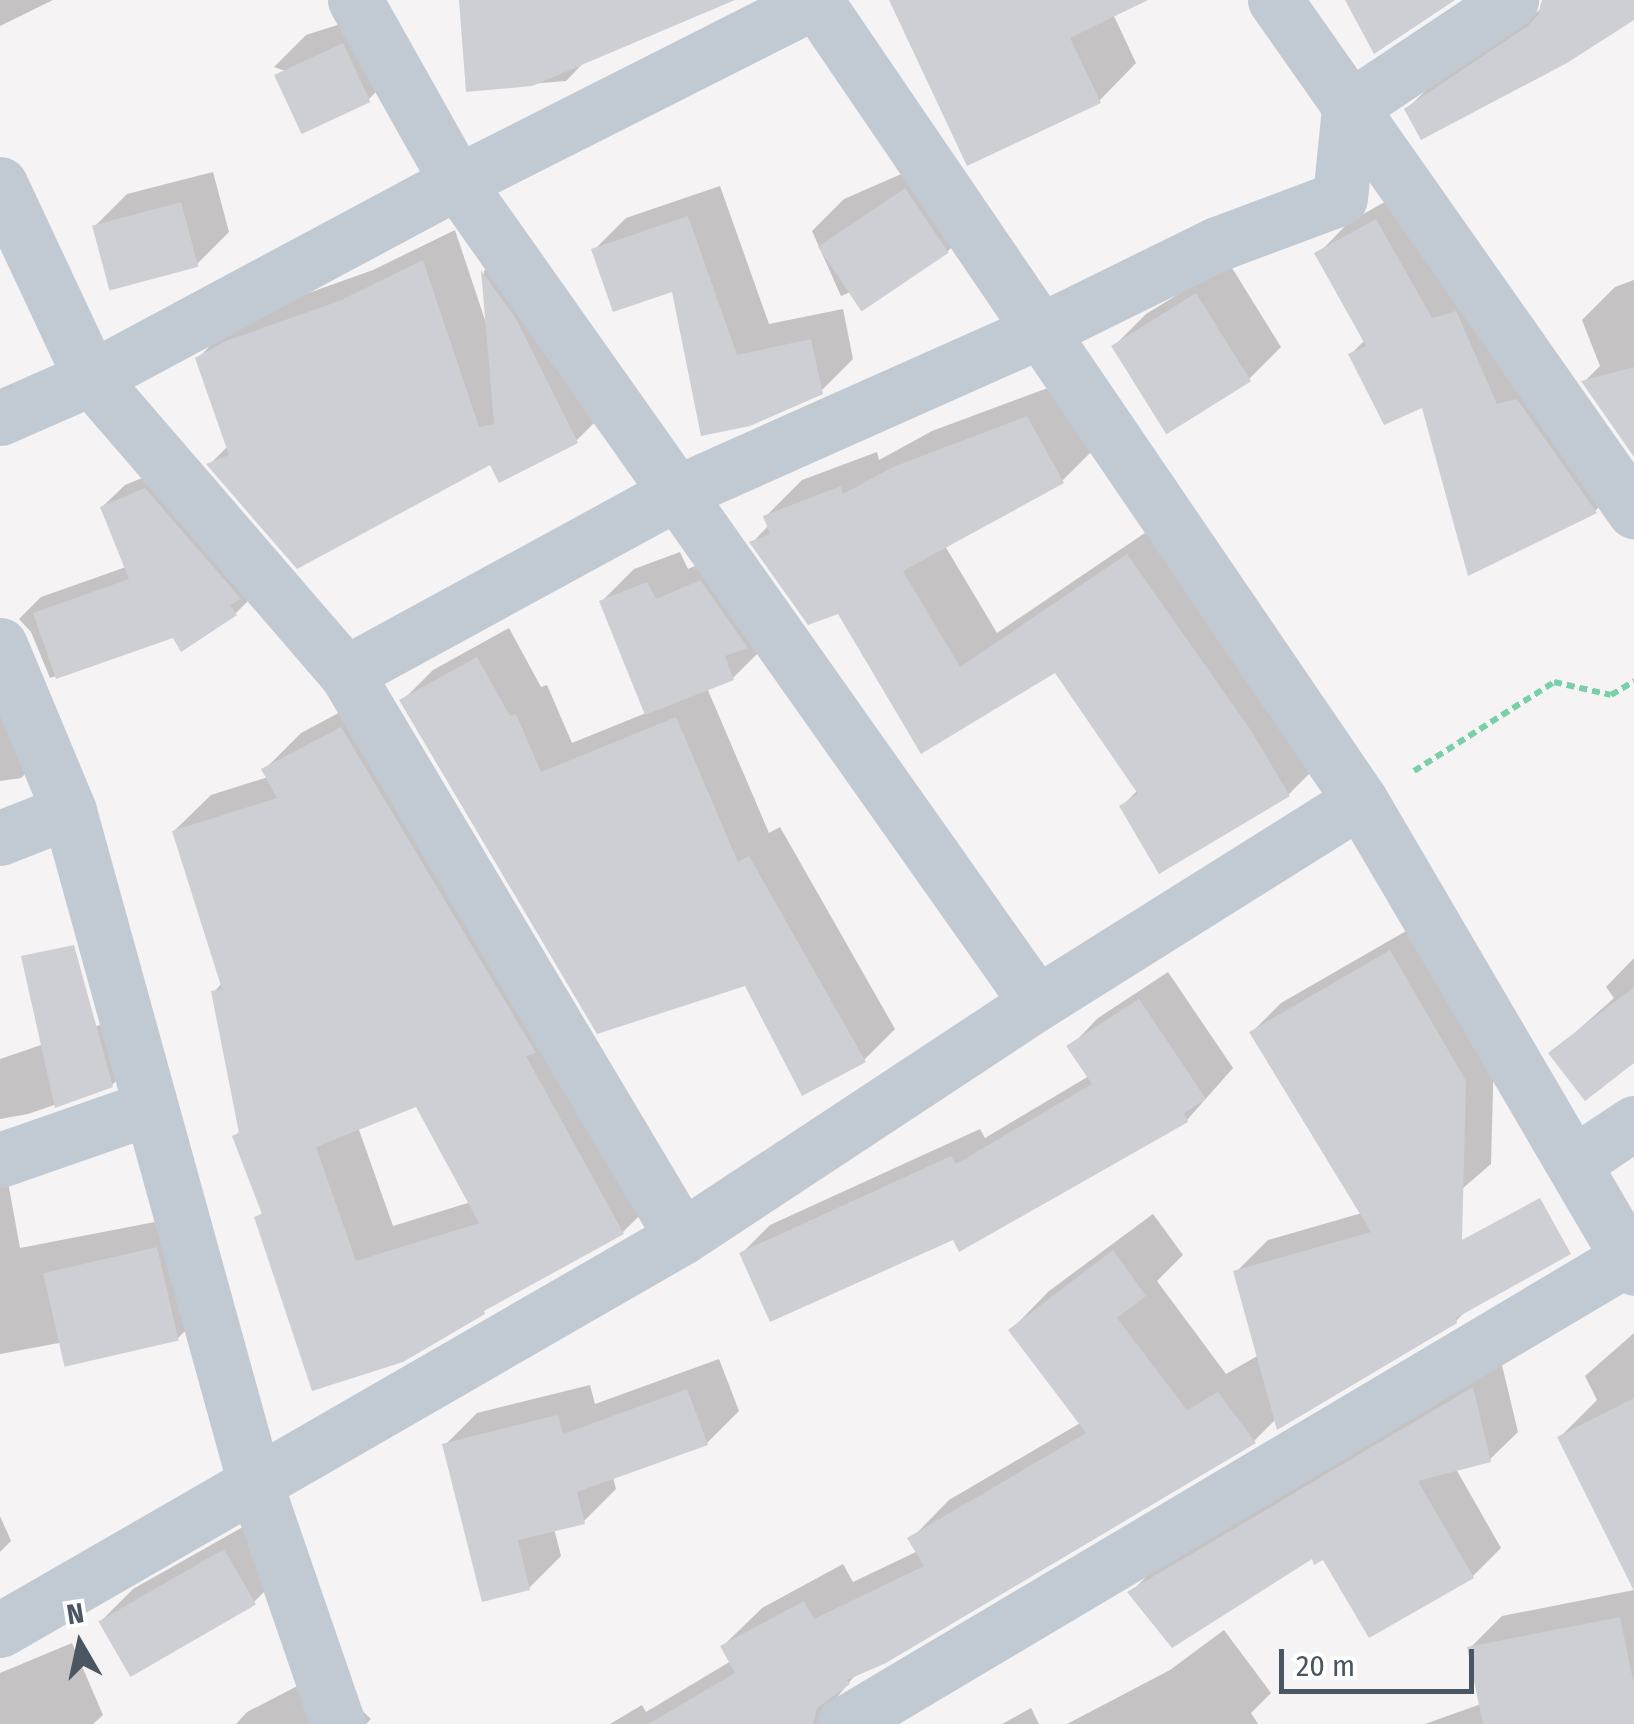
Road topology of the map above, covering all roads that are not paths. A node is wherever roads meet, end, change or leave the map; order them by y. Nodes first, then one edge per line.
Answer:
1 (355, 0) edge
2 (816, 0) edge
3 (1275, 0) edge
4 (1511, 0) edge
5 (1350, 108) junction
6 (456, 182) junction
7 (0, 184) edge
8 (1042, 330) junction
9 (91, 378) junction
10 (0, 418) edge
11 (676, 493) junction
12 (1634, 511) edge
13 (0, 645) edge
14 (346, 673) junction
15 (1360, 800) junction
16 (69, 811) junction
17 (0, 838) edge
18 (1037, 1003) junction
19 (149, 1108) junction
20 (1634, 1123) edge
21 (0, 1160) edge
22 (1574, 1163) junction
23 (682, 1236) junction
24 (1631, 1263) edge
25 (254, 1480) junction
26 (0, 1630) edge
27 (338, 1724) edge
28 (844, 1724) edge

1 - 6 street
2 - 6 street
2 - 8 street
3 - 5 street
4 - 5 street
5 - 8 street
5 - 12 street
6 - 9 street
6 - 11 street
7 - 9 street
8 - 11 street
8 - 15 street
9 - 10 street
9 - 14 street
11 - 14 street
11 - 18 street
13 - 16 street
14 - 23 street
15 - 18 street
15 - 22 street
16 - 17 street
16 - 19 street
18 - 23 street
19 - 21 street
19 - 25 street
20 - 22 street
22 - 24 street
23 - 25 street
24 - 28 street
25 - 26 street
25 - 27 street

